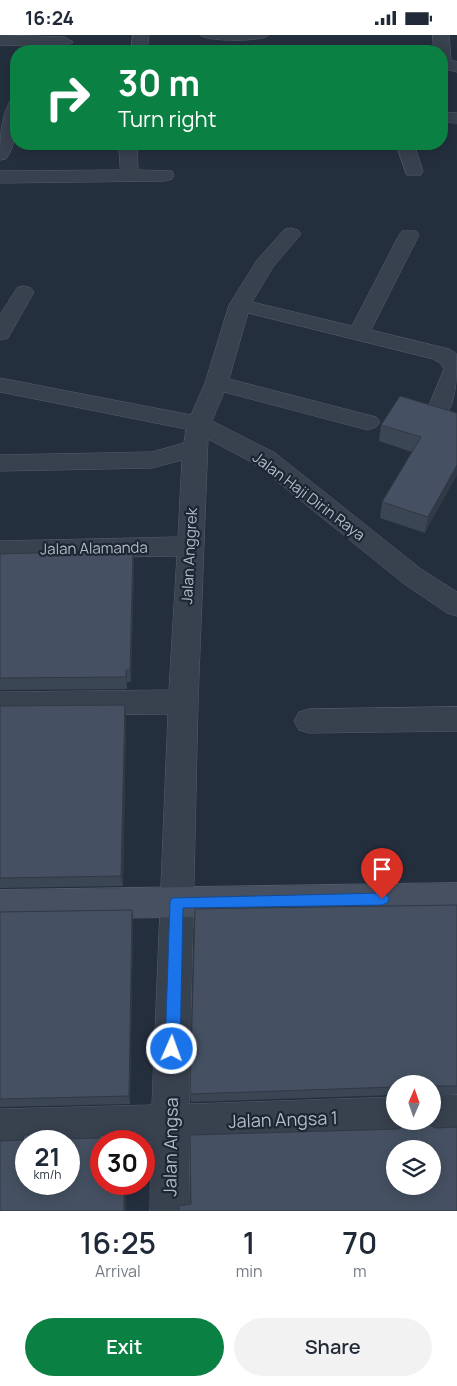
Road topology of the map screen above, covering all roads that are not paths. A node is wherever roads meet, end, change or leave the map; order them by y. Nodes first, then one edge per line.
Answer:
1 (208, 35) edge
2 (261, 35) edge
3 (442, 35) edge
4 (457, 38) edge
5 (0, 41) edge
6 (65, 41) dead end
7 (229, 43) edge
8 (10, 123) edge
9 (1, 149) edge
10 (128, 150) edge
11 (407, 150) edge
12 (414, 171) dead end
13 (164, 175) dead end
14 (129, 176) junction
15 (0, 177) edge
16 (291, 234) dead end
17 (409, 235) dead end
18 (24, 292) dead end
19 (240, 305) junction
20 (0, 333) edge
21 (359, 333) junction
22 (216, 383) junction
23 (0, 385) edge
24 (440, 405) dead end
25 (368, 422) dead end
26 (197, 436) junction
27 (0, 463) edge
28 (189, 545) junction
29 (0, 550) edge
30 (457, 606) edge
31 (183, 702) junction
32 (0, 705) edge
33 (457, 719) edge
34 (310, 721) dead end
35 (457, 898) edge
36 (177, 902) junction
37 (0, 905) edge
38 (457, 1114) edge
39 (441, 1115) edge
40 (386, 1116) edge
41 (170, 1123) junction
42 (0, 1128) edge
43 (170, 1211) edge

1 - 7 street
2 - 7 street
3 - 4 street
5 - 6 street
8 - 9 street
10 - 14 street
11 - 12 street
13 - 14 street
14 - 15 street
16 - 19 street, Jalan Anggrek
17 - 21 street
18 - 20 street
19 - 21 street
19 - 22 street, Jalan Anggrek
21 - 24 street
22 - 25 street
22 - 26 street, Jalan Anggrek
23 - 26 street, Jalan Haji Dirin Raya
26 - 27 street
26 - 28 street, Jalan Anggrek
26 - 30 street, Jalan Haji Dirin Raya
28 - 29 street, Jalan Alamanda
28 - 31 street, Jalan Anggrek
31 - 32 street
31 - 36 street, Jalan Anggrek
33 - 34 street
35 - 36 street
36 - 37 street
36 - 41 street, Jalan Angsa
38 - 39 street
40 - 41 street, Jalan Angsa 1
41 - 42 street, Jalan Angsa 1
41 - 43 street, Jalan Angsa

